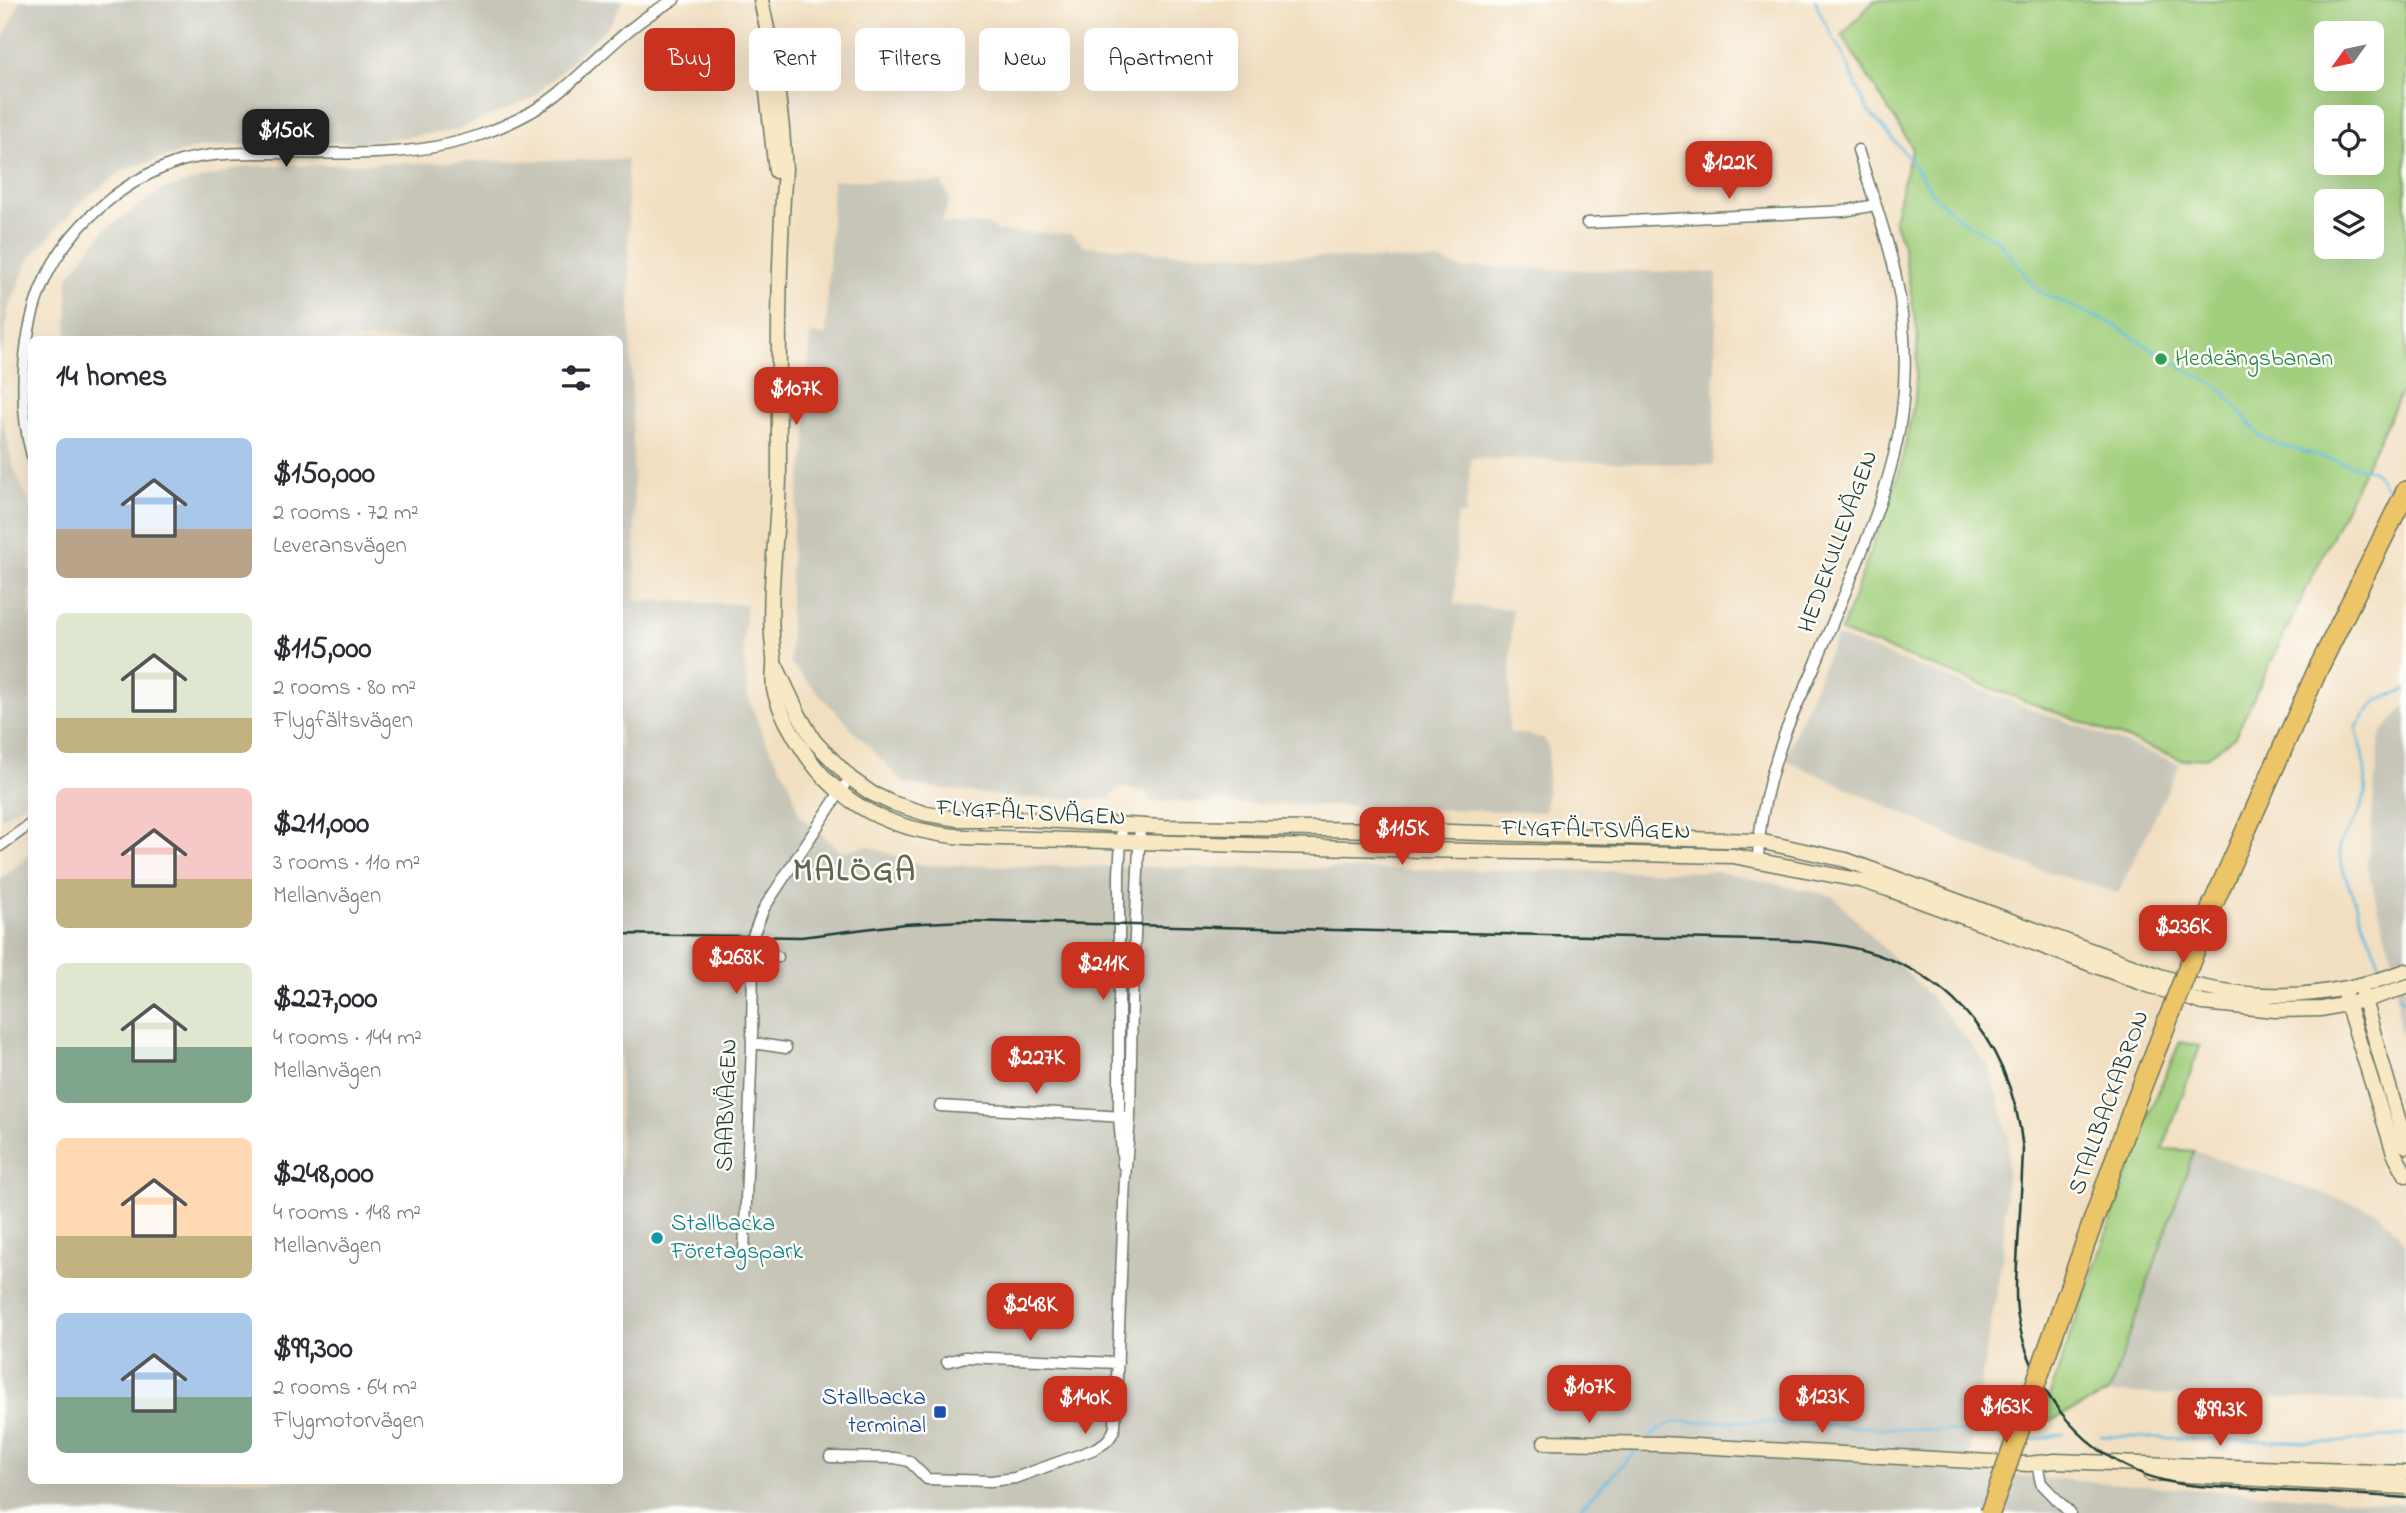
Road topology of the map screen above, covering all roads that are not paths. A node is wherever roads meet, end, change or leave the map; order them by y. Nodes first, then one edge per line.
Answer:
1 (674, 0) edge
2 (751, 0) edge
3 (761, 0) edge
4 (1858, 150) dead end
5 (783, 196) junction
6 (1875, 205) junction
7 (1587, 223) dead end
8 (28, 430) edge
9 (2406, 491) edge
10 (774, 659) junction
11 (850, 778) junction
12 (839, 792) junction
13 (1122, 825) junction
14 (28, 826) edge
15 (1140, 826) junction
16 (1121, 841) junction
17 (1759, 841) junction
18 (1138, 842) junction
19 (0, 846) edge
20 (1758, 860) junction
21 (752, 954) junction
22 (778, 957) dead end
23 (2402, 973) edge
24 (2364, 984) junction
25 (2406, 987) edge
26 (2342, 989) junction
27 (2365, 1000) junction
28 (2347, 1005) junction
29 (752, 1043) junction
30 (786, 1048) dead end
31 (940, 1107) dead end
32 (1125, 1117) junction
33 (2406, 1146) edge
34 (2406, 1175) edge
35 (744, 1253) dead end
36 (947, 1362) dead end
37 (1118, 1363) junction
38 (1545, 1442) dead end
39 (830, 1457) dead end
40 (2037, 1464) junction
41 (2406, 1473) edge
42 (2406, 1487) edge
43 (1990, 1513) edge
44 (2070, 1513) edge

1 - 8 street
2 - 5 street, FLYGFÄLTSVÄGEN
3 - 5 street, FLYGFÄLTSVÄGEN
4 - 6 street, HEDEKULLEVÄGEN
5 - 10 street, FLYGFÄLTSVÄGEN
6 - 7 street
6 - 17 street, HEDEKULLEVÄGEN
9 - 43 highway, STALLBACKABRON, bridge
10 - 11 street, FLYGFÄLTSVÄGEN
10 - 12 street, FLYGFÄLTSVÄGEN
11 - 12 street, SAABVÄGEN
11 - 13 street, FLYGFÄLTSVÄGEN
12 - 16 street, FLYGFÄLTSVÄGEN
12 - 21 street, SAABVÄGEN
13 - 15 street, FLYGFÄLTSVÄGEN
13 - 16 street
14 - 19 street
15 - 17 street, FLYGFÄLTSVÄGEN
15 - 18 street
16 - 18 street, FLYGFÄLTSVÄGEN
16 - 32 street
17 - 20 street, HEDEKULLEVÄGEN
17 - 26 street, FLYGFÄLTSVÄGEN
18 - 20 street, FLYGFÄLTSVÄGEN
18 - 32 street
20 - 28 street, FLYGFÄLTSVÄGEN
21 - 22 street
21 - 29 street, SAABVÄGEN
23 - 24 street, FLYGFÄLTSVÄGEN
24 - 26 street, FLYGFÄLTSVÄGEN
24 - 27 street
25 - 27 street, FLYGFÄLTSVÄGEN
26 - 28 street
27 - 28 street, FLYGFÄLTSVÄGEN
27 - 33 street
28 - 34 street
29 - 30 street
29 - 35 street, SAABVÄGEN
31 - 32 street
32 - 37 street
36 - 37 street
37 - 39 street
38 - 40 street
40 - 41 street
40 - 42 street
40 - 44 street

